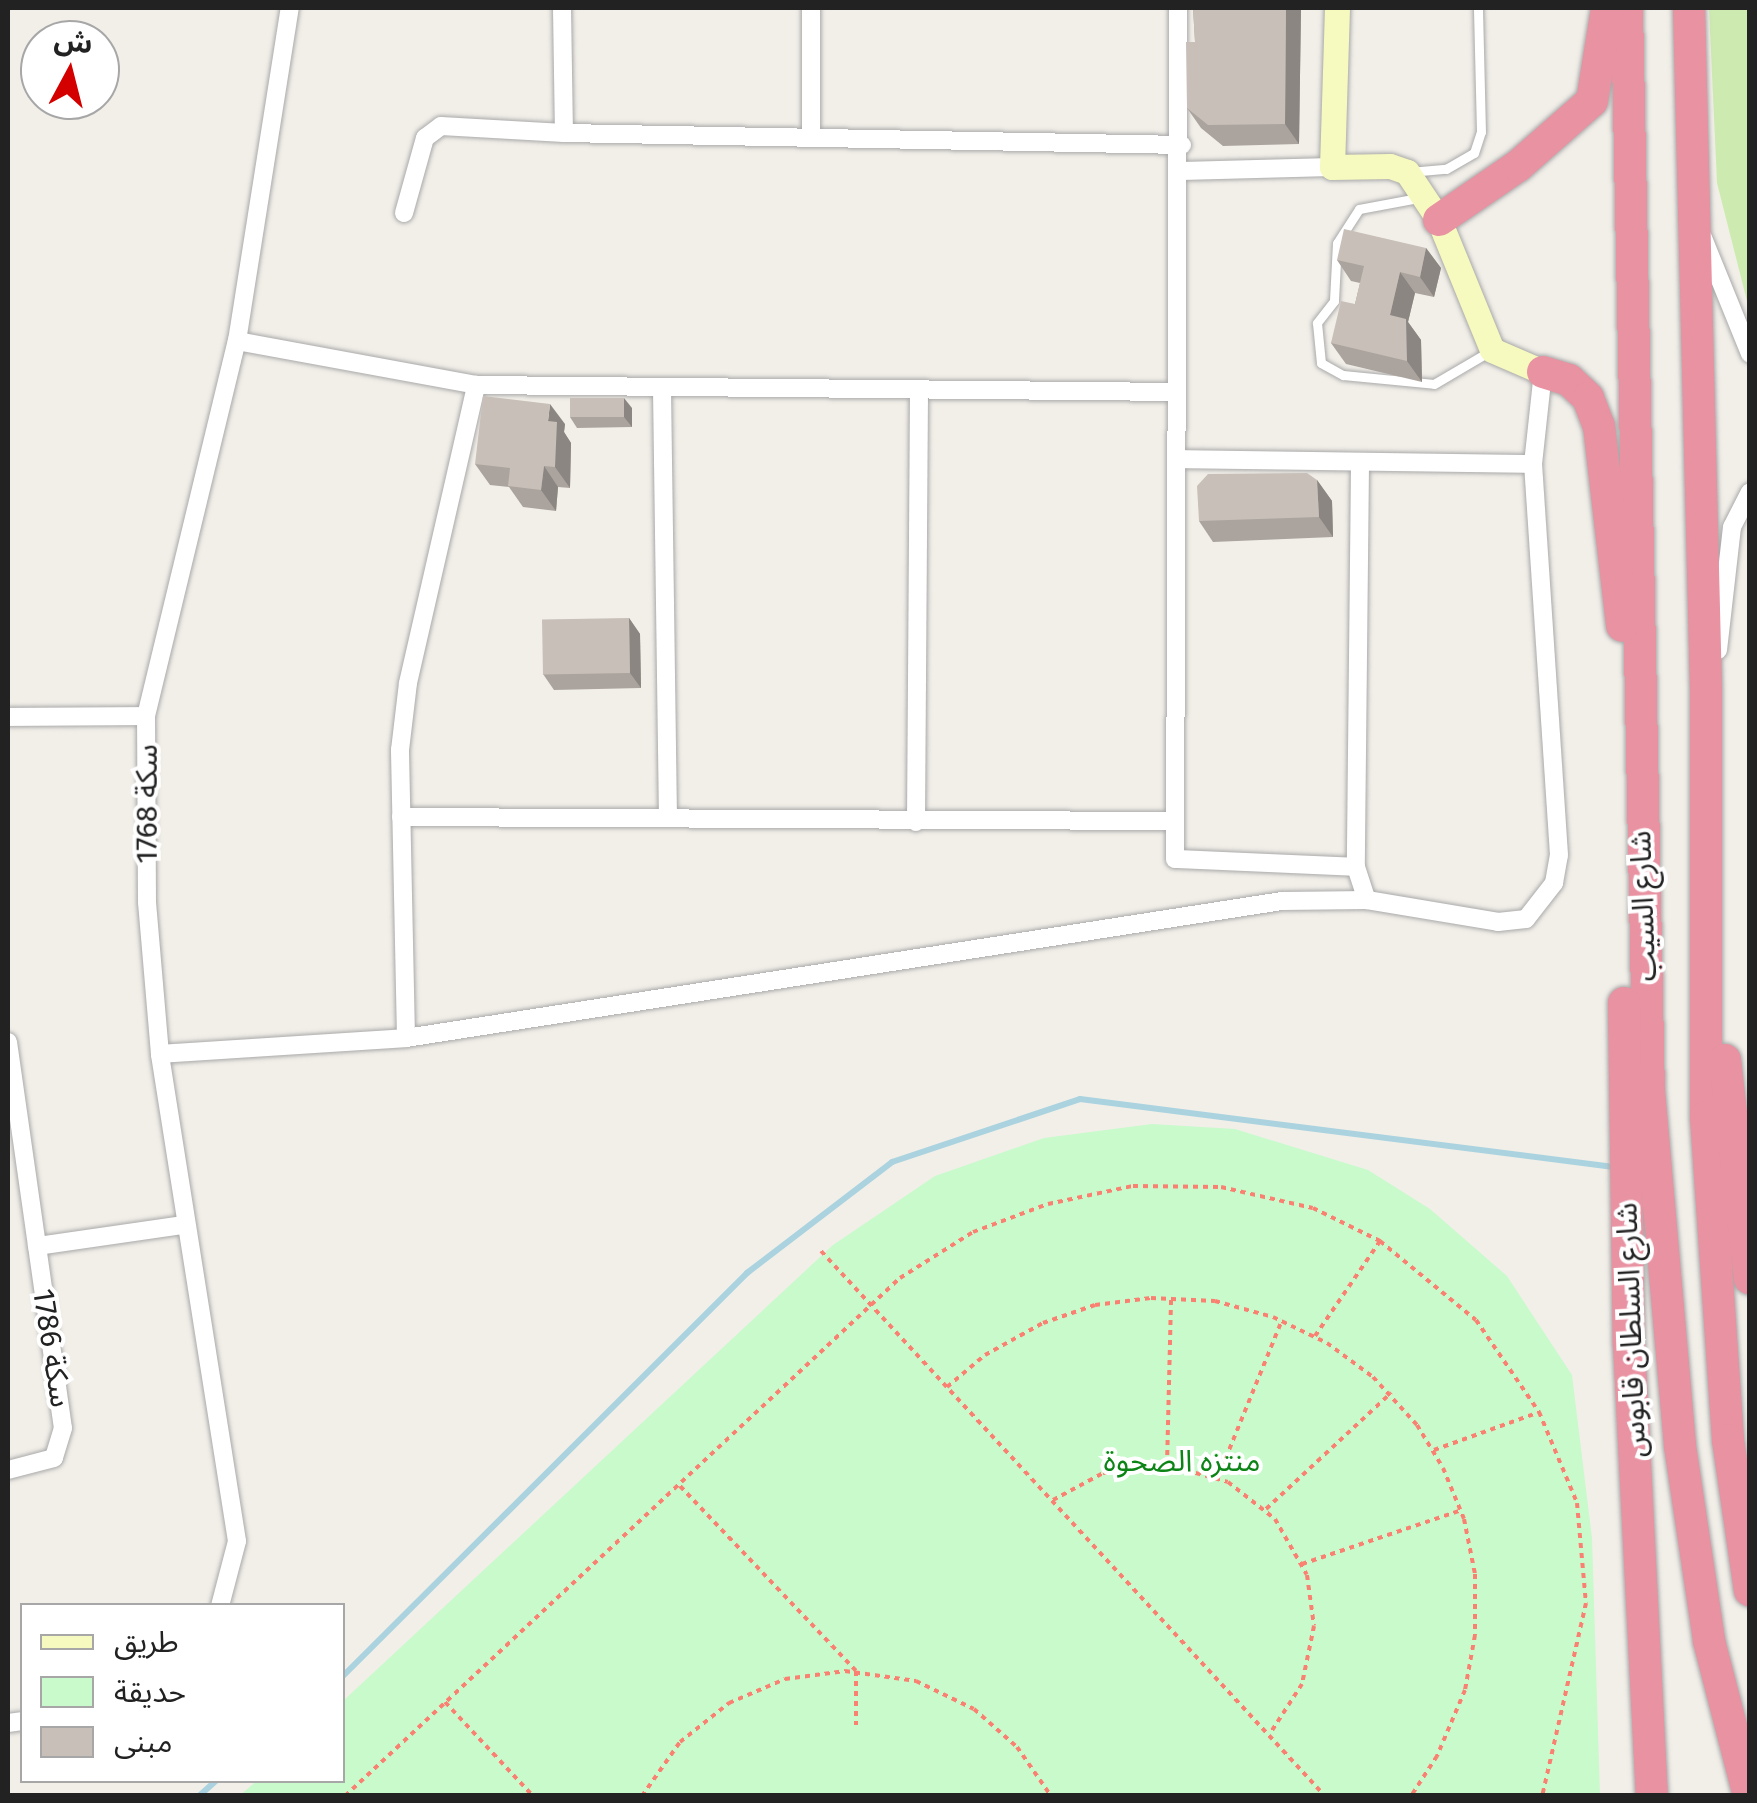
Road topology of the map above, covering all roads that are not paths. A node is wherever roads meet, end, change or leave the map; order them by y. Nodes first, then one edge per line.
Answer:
1 (290, 8) edge
2 (562, 8) edge
3 (811, 8) edge
4 (1178, 8) edge
5 (1337, 8) edge
6 (1478, 8) edge
7 (1607, 8) edge
8 (1627, 8) edge
9 (1689, 8) edge
10 (564, 133) junction
11 (811, 138) junction
12 (1182, 146) junction
13 (1332, 166) junction
14 (1181, 171) junction
15 (1406, 172) junction
16 (1430, 209) junction
17 (404, 213) dead end
18 (1693, 214) junction
19 (237, 341) junction
20 (1492, 350) junction
21 (1750, 354) edge
22 (1542, 372) junction
23 (476, 385) junction
24 (662, 390) junction
25 (920, 391) junction
26 (1177, 392) junction
27 (1179, 459) junction
28 (1534, 464) junction
29 (1360, 466) junction
30 (1750, 492) edge
31 (1706, 689) junction
32 (146, 716) junction
33 (8, 717) edge
34 (1638, 764) junction
35 (668, 814) junction
36 (402, 817) junction
37 (1175, 821) junction
38 (916, 822) junction
39 (1642, 865) junction
40 (1356, 867) junction
41 (1367, 900) junction
42 (1708, 922) junction
43 (406, 1038) junction
44 (8, 1042) edge
45 (160, 1054) junction
46 (183, 1226) junction
47 (36, 1246) junction
48 (1750, 1279) edge
49 (8, 1470) edge
50 (1750, 1590) edge
51 (221, 1603) edge
52 (1652, 1796) edge
53 (1749, 1796) edge

1 - 19 street, سكة 1768
2 - 10 street
3 - 11 street
4 - 12 street
5 - 13 street
6 - 15 lane
7 - 16 highway
8 - 34 highway, شارع السيب
9 - 18 highway, شارع السيب
10 - 11 street
10 - 17 street
11 - 12 street
12 - 14 street
13 - 14 street
13 - 15 street
14 - 26 street
15 - 16 street
16 - 20 street
16 - 20 lane
18 - 21 street
18 - 31 highway, شارع السيب
19 - 23 street
19 - 32 street, سكة 1768
20 - 22 street
22 - 28 street
22 - 34 highway
23 - 24 street
23 - 36 street
24 - 25 street
24 - 35 street
25 - 26 street
25 - 38 street
26 - 27 street
27 - 29 street
27 - 37 street
28 - 29 street
28 - 41 street
29 - 40 street
30 - 31 street
31 - 42 highway, شارع السيب
32 - 33 street
32 - 45 street, سكة 1768
34 - 39 highway, شارع السيب
35 - 36 street
35 - 38 street
36 - 43 street
37 - 38 street
37 - 40 street
39 - 52 highway, شارع السلطان قابوس
39 - 53 highway, شارع السيب
40 - 41 street
41 - 43 street
42 - 48 highway
42 - 50 highway, شارع السيب
43 - 45 street
44 - 47 street, سكة 1786
45 - 46 street, سكة 1768
46 - 47 street, سكة 1786
46 - 51 street, سكة 1768
47 - 49 street, سكة 1786

